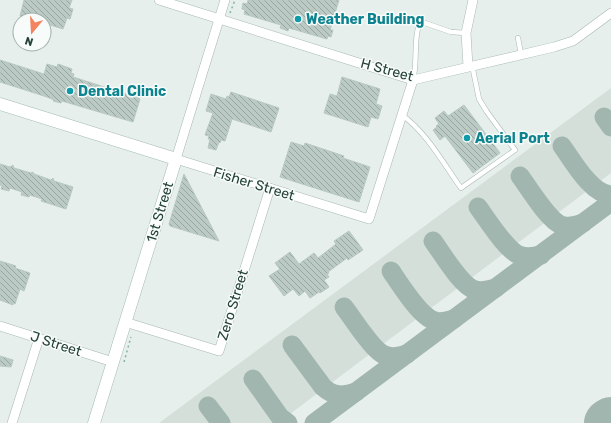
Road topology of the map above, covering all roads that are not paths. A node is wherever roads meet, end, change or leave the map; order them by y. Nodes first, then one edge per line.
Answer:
1 (159, 0) edge
2 (225, 0) edge
3 (474, 0) edge
4 (609, 17) edge
5 (219, 19) junction
6 (466, 33) junction
7 (518, 38) dead end
8 (521, 54) junction
9 (470, 66) junction
10 (413, 80) junction
11 (0, 104) edge
12 (402, 114) junction
13 (176, 159) junction
14 (270, 188) junction
15 (125, 322) junction
16 (0, 326) edge
17 (39, 338) junction
18 (113, 362) junction
19 (12, 423) edge
20 (94, 423) edge

1 - 5 street, H Street
2 - 5 street, 1st Street
3 - 6 street
4 - 8 street, H Street
5 - 10 street, H Street
5 - 13 street, 1st Street
6 - 9 street
6 - 10 lane
7 - 8 lane
8 - 9 street, H Street
9 - 10 street, H Street
9 - 12 lane
10 - 12 street, Fisher Street
11 - 13 street, Fisher Street
12 - 14 street, Fisher Street
13 - 14 street, Fisher Street
13 - 15 street, 1st Street
14 - 15 street, Zero Street
15 - 18 street, 1st Street
16 - 17 street, J Street
17 - 18 street, J Street
17 - 19 street
18 - 20 street, 1st Street

